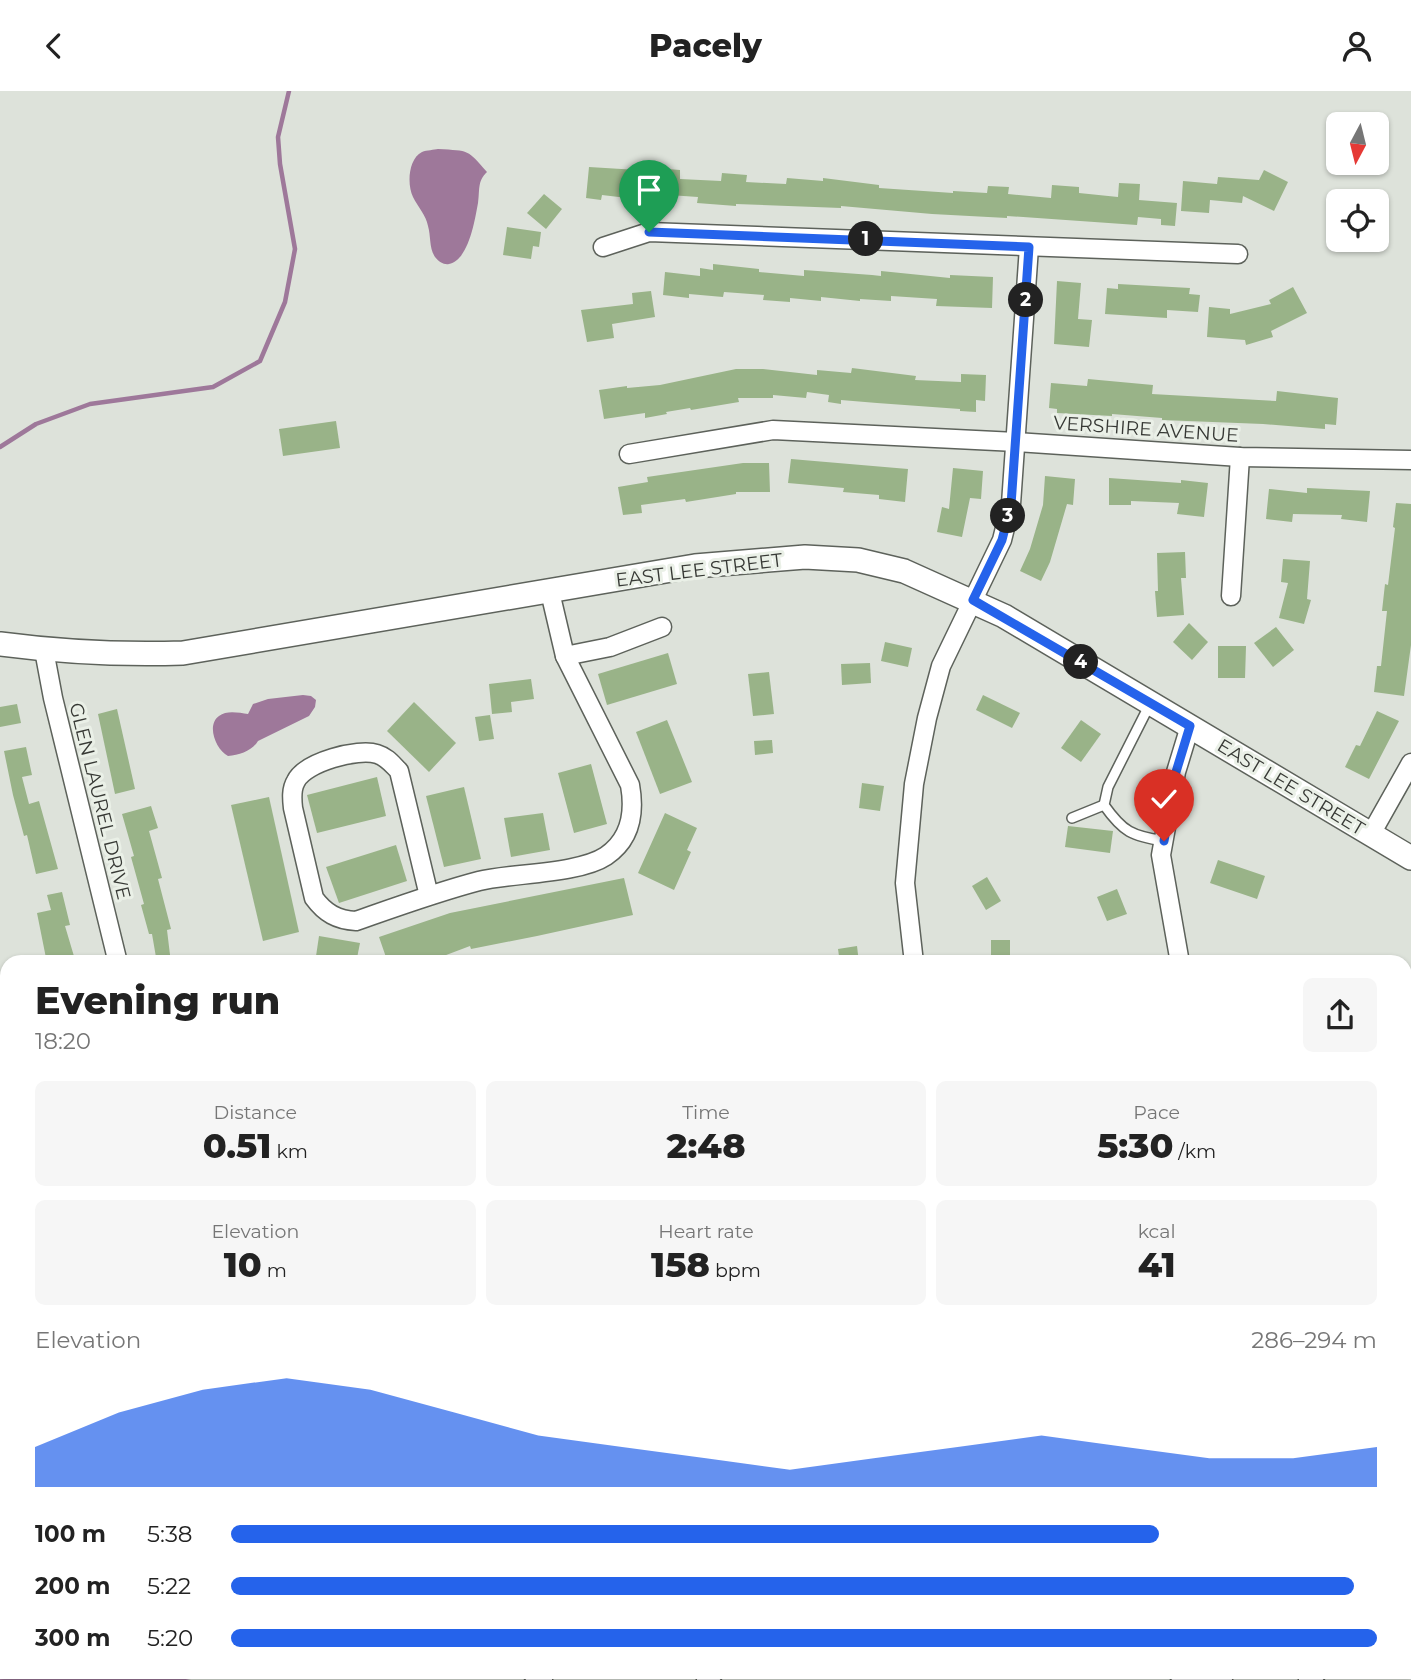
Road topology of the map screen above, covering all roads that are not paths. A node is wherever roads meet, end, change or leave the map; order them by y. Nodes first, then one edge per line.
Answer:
1 (603, 247) dead end
2 (1029, 247) junction
3 (1238, 254) dead end
4 (1016, 442) junction
5 (629, 454) dead end
6 (1240, 457) junction
7 (1411, 460) edge
8 (550, 592) junction
9 (1231, 596) dead end
10 (973, 600) junction
11 (662, 627) dead end
12 (0, 644) edge
13 (44, 650) junction
14 (565, 656) junction
15 (1150, 703) junction
16 (1190, 726) junction
17 (1411, 763) edge
18 (1104, 805) junction
19 (1072, 818) dead end
20 (1371, 834) junction
21 (1164, 841) junction
22 (1411, 858) edge
23 (429, 896) junction
24 (116, 955) edge
25 (913, 955) edge
26 (1179, 955) edge

1 - 2 street
2 - 3 street
2 - 4 street
4 - 5 street, VERSHIRE AVENUE
4 - 6 street, VERSHIRE AVENUE
4 - 10 street
6 - 7 street, VERSHIRE AVENUE
6 - 9 street
8 - 10 street, EAST LEE STREET
8 - 13 street, EAST LEE STREET
8 - 14 street
10 - 15 street, EAST LEE STREET
10 - 25 street
11 - 14 street
12 - 13 street, EAST LEE STREET
13 - 24 street, GLEN LAUREL DRIVE
14 - 23 street
15 - 16 street, EAST LEE STREET
15 - 18 lane
16 - 20 street, EAST LEE STREET
16 - 21 street
17 - 20 street
18 - 19 lane
18 - 21 lane
20 - 22 street, EAST LEE STREET
21 - 26 street
23 - 23 street

